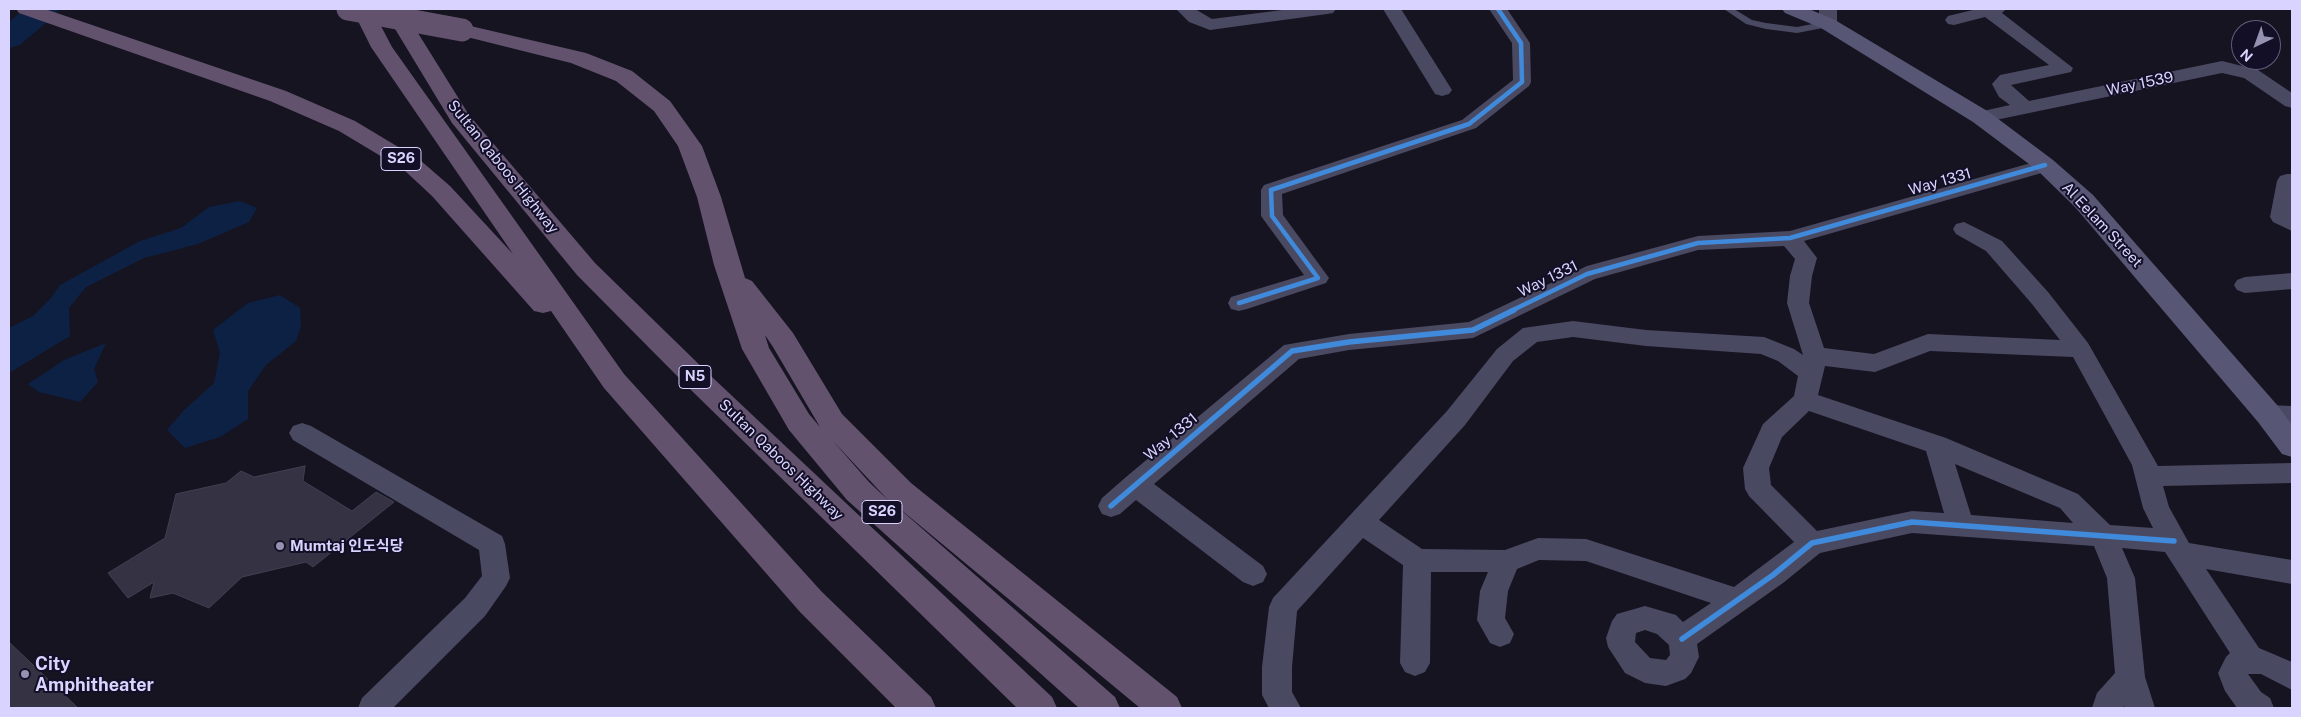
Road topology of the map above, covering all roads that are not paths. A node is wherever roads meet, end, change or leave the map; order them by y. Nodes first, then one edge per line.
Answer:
1 (26, 9) edge
2 (348, 9) edge
3 (362, 9) edge
4 (393, 9) edge
5 (1185, 9) edge
6 (1327, 9) edge
7 (1392, 9) edge
8 (1498, 9) edge
9 (1728, 9) edge
10 (1792, 9) edge
11 (1993, 10) edge
12 (1828, 16) edge
13 (1954, 20) dead end
14 (1442, 90) dead end
15 (2292, 102) edge
16 (2025, 108) junction
17 (1981, 117) junction
18 (2045, 165) junction
19 (2292, 181) edge
20 (2292, 224) edge
21 (1964, 229) dead end
22 (1790, 238) junction
23 (727, 264) junction
24 (2292, 281) edge
25 (2245, 285) dead end
26 (1239, 303) dead end
27 (2080, 349) junction
28 (1813, 365) junction
29 (614, 381) junction
30 (1805, 400) junction
31 (2268, 414) junction
32 (2292, 415) edge
33 (302, 433) dead end
34 (1937, 445) junction
35 (2292, 446) edge
36 (2292, 473) edge
37 (2148, 476) junction
38 (1135, 484) junction
39 (1110, 506) dead end
40 (1360, 522) junction
41 (1961, 526) junction
42 (2103, 536) junction
43 (1812, 543) junction
44 (2177, 547) junction
45 (1417, 560) junction
46 (1506, 562) junction
47 (2292, 572) edge
48 (1252, 574) dead end
49 (1738, 600) junction
50 (1500, 634) dead end
51 (1682, 640) dead end
52 (2251, 660) junction
53 (1415, 663) dead end
54 (2130, 677) junction
55 (2292, 678) edge
56 (374, 708) edge
57 (918, 708) edge
58 (1040, 708) edge
59 (1103, 708) edge
60 (1165, 708) edge
61 (1286, 708) edge
62 (2107, 708) edge
63 (2140, 708) edge
64 (2259, 708) edge

1 - 29 highway, S26
2 - 23 highway, S26, bridge
3 - 29 highway, Sultan Qaboos Highway
4 - 58 highway, Sultan Qaboos Highway / N5
5 - 6 street
7 - 14 street
8 - 26 street
9 - 12 lane
10 - 12 main road, Al Eelam Street
11 - 13 street
11 - 16 street
12 - 17 main road, Al Eelam Street
15 - 16 street, Way 1539
16 - 17 street, Way 1539
17 - 18 main road, Al Eelam Street
18 - 22 street, Way 1331
18 - 31 main road, Al Eelam Street
19 - 20 street
21 - 27 street
22 - 28 street
22 - 38 street, Way 1331
23 - 59 highway, S26
23 - 60 highway
24 - 25 street
27 - 28 street
27 - 37 street
28 - 30 street
28 - 40 street
29 - 57 highway, Sultan Qaboos Highway
30 - 34 street
30 - 43 street
31 - 32 street
31 - 35 main road, Al Eelam Street
33 - 56 street
34 - 41 street
34 - 42 street
36 - 37 street
37 - 44 street
38 - 39 street, Way 1331
38 - 48 street
40 - 45 street
40 - 61 street
41 - 42 street
41 - 43 street
42 - 44 street
42 - 54 street
43 - 49 street
44 - 47 street
44 - 52 street
45 - 46 street
45 - 53 street
46 - 49 street
46 - 50 street
49 - 51 street
52 - 55 street
52 - 64 street
54 - 62 street
54 - 63 street

